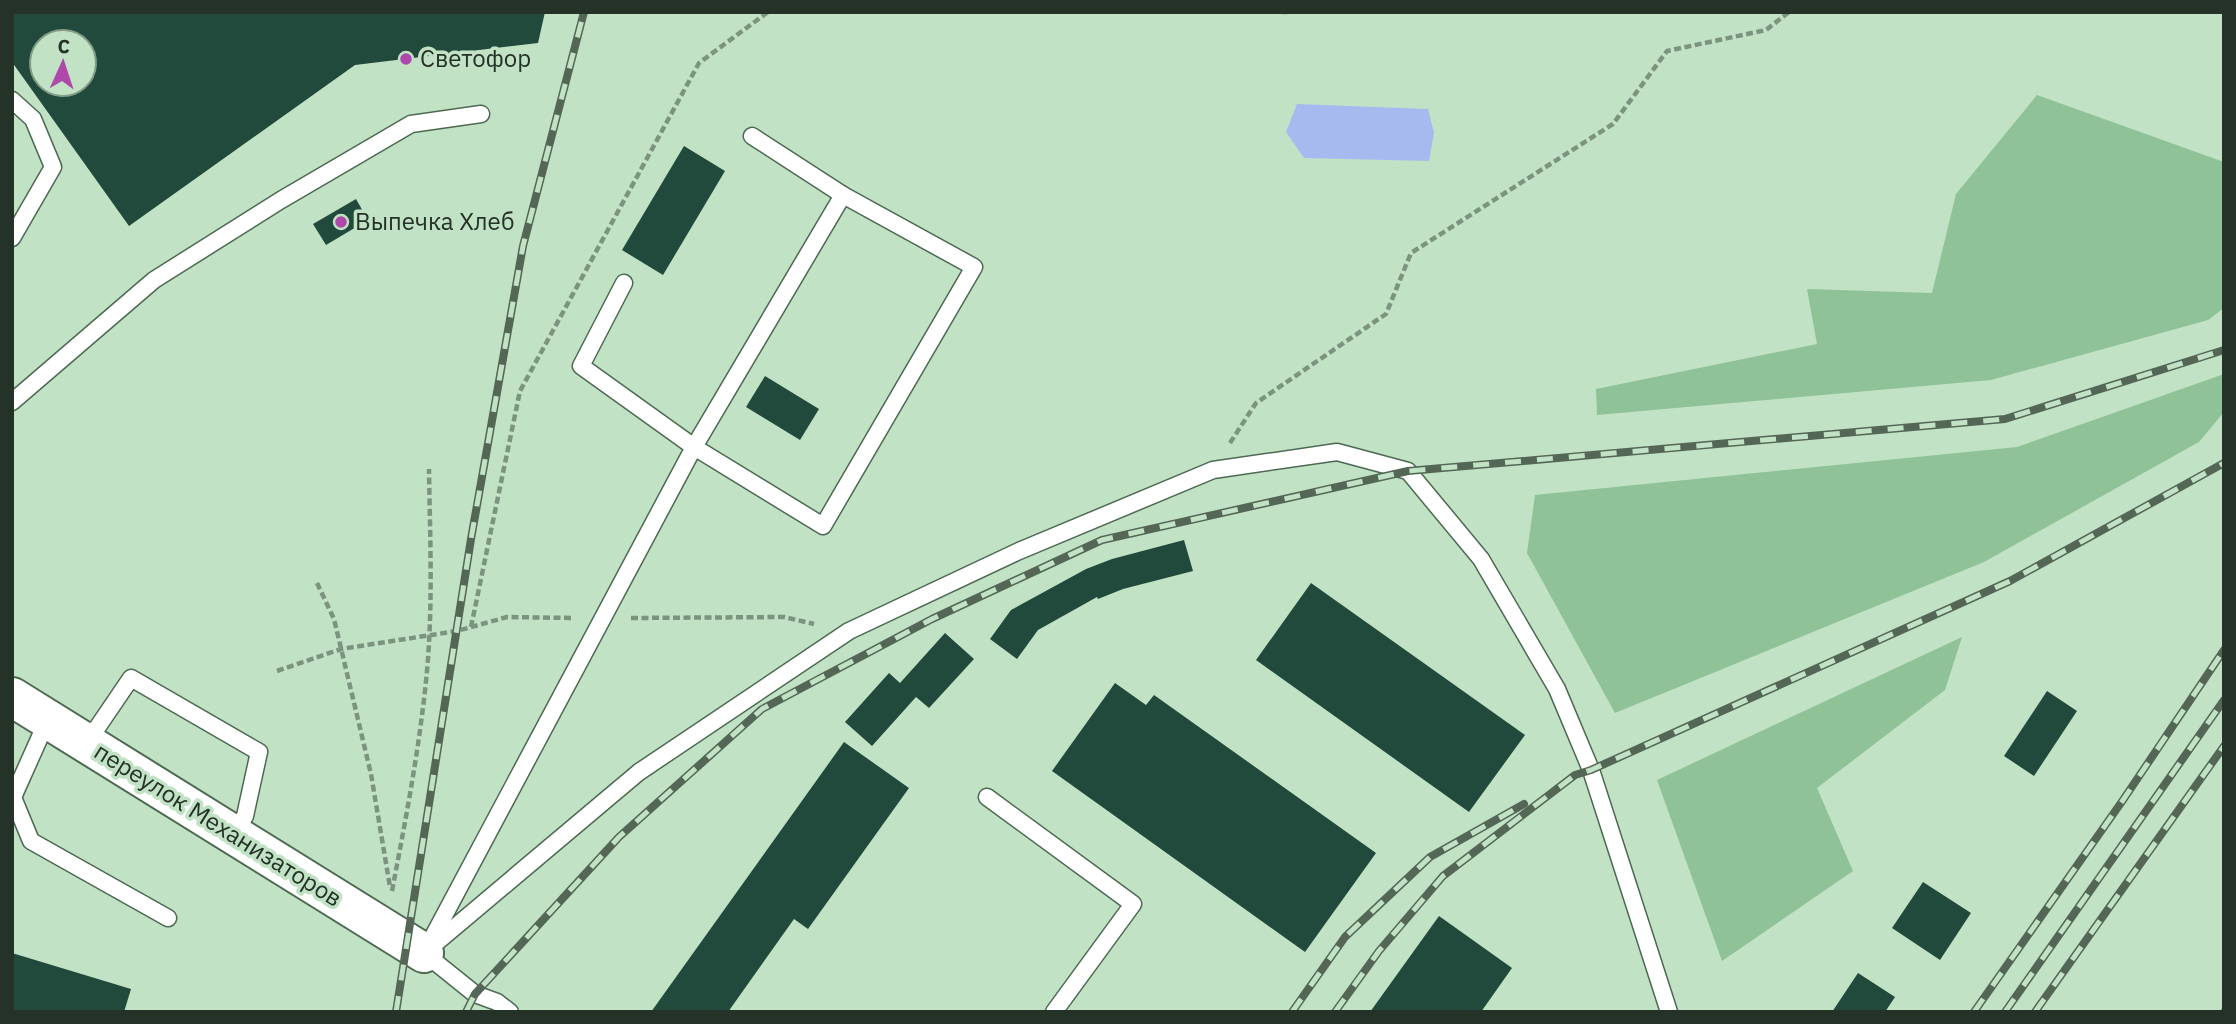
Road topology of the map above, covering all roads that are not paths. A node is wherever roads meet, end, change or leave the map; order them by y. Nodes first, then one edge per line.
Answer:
1 (12, 100) edge
2 (481, 114) dead end
3 (752, 136) dead end
4 (843, 195) junction
5 (12, 238) edge
6 (624, 283) dead end
7 (12, 402) edge
8 (694, 447) junction
9 (12, 697) edge
10 (48, 719) junction
11 (80, 739) junction
12 (13, 795) edge
13 (987, 797) dead end
14 (234, 834) junction
15 (168, 918) dead end
16 (424, 953) junction
17 (510, 1012) edge
18 (1054, 1012) edge
19 (1669, 1012) edge

1 - 5 lane
2 - 7 lane
3 - 4 lane
4 - 8 lane
4 - 8 lane
6 - 8 lane
8 - 16 lane
9 - 10 street, переулок Механизаторов
10 - 11 street, переулок Механизаторов
10 - 12 lane
11 - 14 street, переулок Механизаторов
11 - 14 lane
12 - 15 lane
13 - 18 lane
14 - 16 street, переулок Механизаторов
16 - 17 lane
16 - 19 lane

